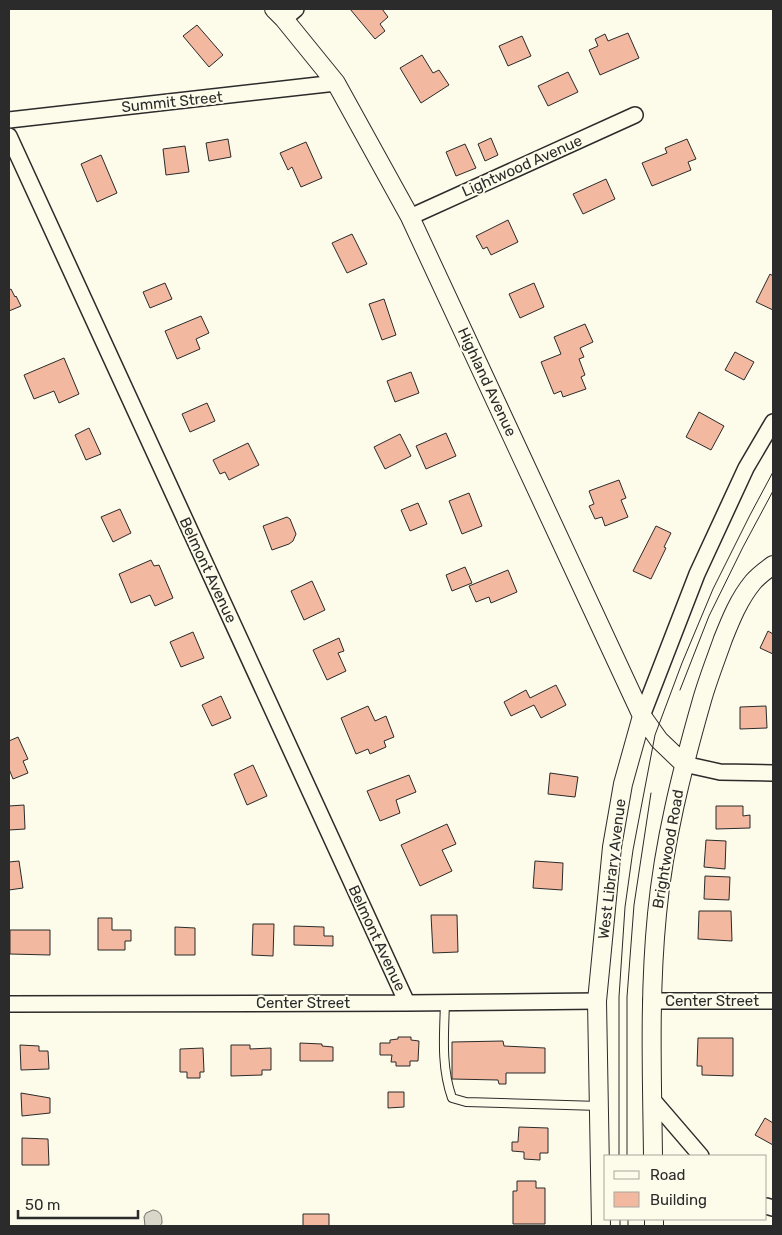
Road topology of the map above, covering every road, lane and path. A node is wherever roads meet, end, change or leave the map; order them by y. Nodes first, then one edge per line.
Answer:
1 (285, 12) edge
2 (336, 83) junction
3 (635, 115) dead end
4 (9, 120) edge
5 (9, 136) edge
6 (410, 216) junction
7 (773, 422) edge
8 (773, 565) edge
9 (642, 716) junction
10 (684, 764) junction
11 (773, 773) edge
12 (597, 1001) junction
13 (773, 1001) edge
14 (651, 1002) junction
15 (407, 1003) junction
16 (445, 1003) junction
17 (9, 1004) edge
18 (652, 1099) junction
19 (599, 1106) junction
20 (653, 1155) edge
21 (700, 1155) edge
22 (600, 1226) edge

1 - 2 street, Highland Avenue
2 - 4 street, Summit Street
2 - 6 street, Highland Avenue
3 - 6 street, Lightwood Avenue
5 - 15 street, Belmont Avenue
6 - 9 street, Highland Avenue
7 - 9 street, West Library Avenue
8 - 10 street, Brightwood Road
9 - 10 street, Highland Avenue
9 - 12 street, West Library Avenue
10 - 11 street
10 - 14 street, Brightwood Road
12 - 16 street, Center Street
12 - 19 street, West Library Avenue
13 - 14 street, Center Street
14 - 18 street, Brightwood Road
15 - 16 street, Center Street
15 - 17 street, Center Street
16 - 19 lane
18 - 20 street, Brightwood Road
18 - 21 street
19 - 22 street, West Library Avenue

